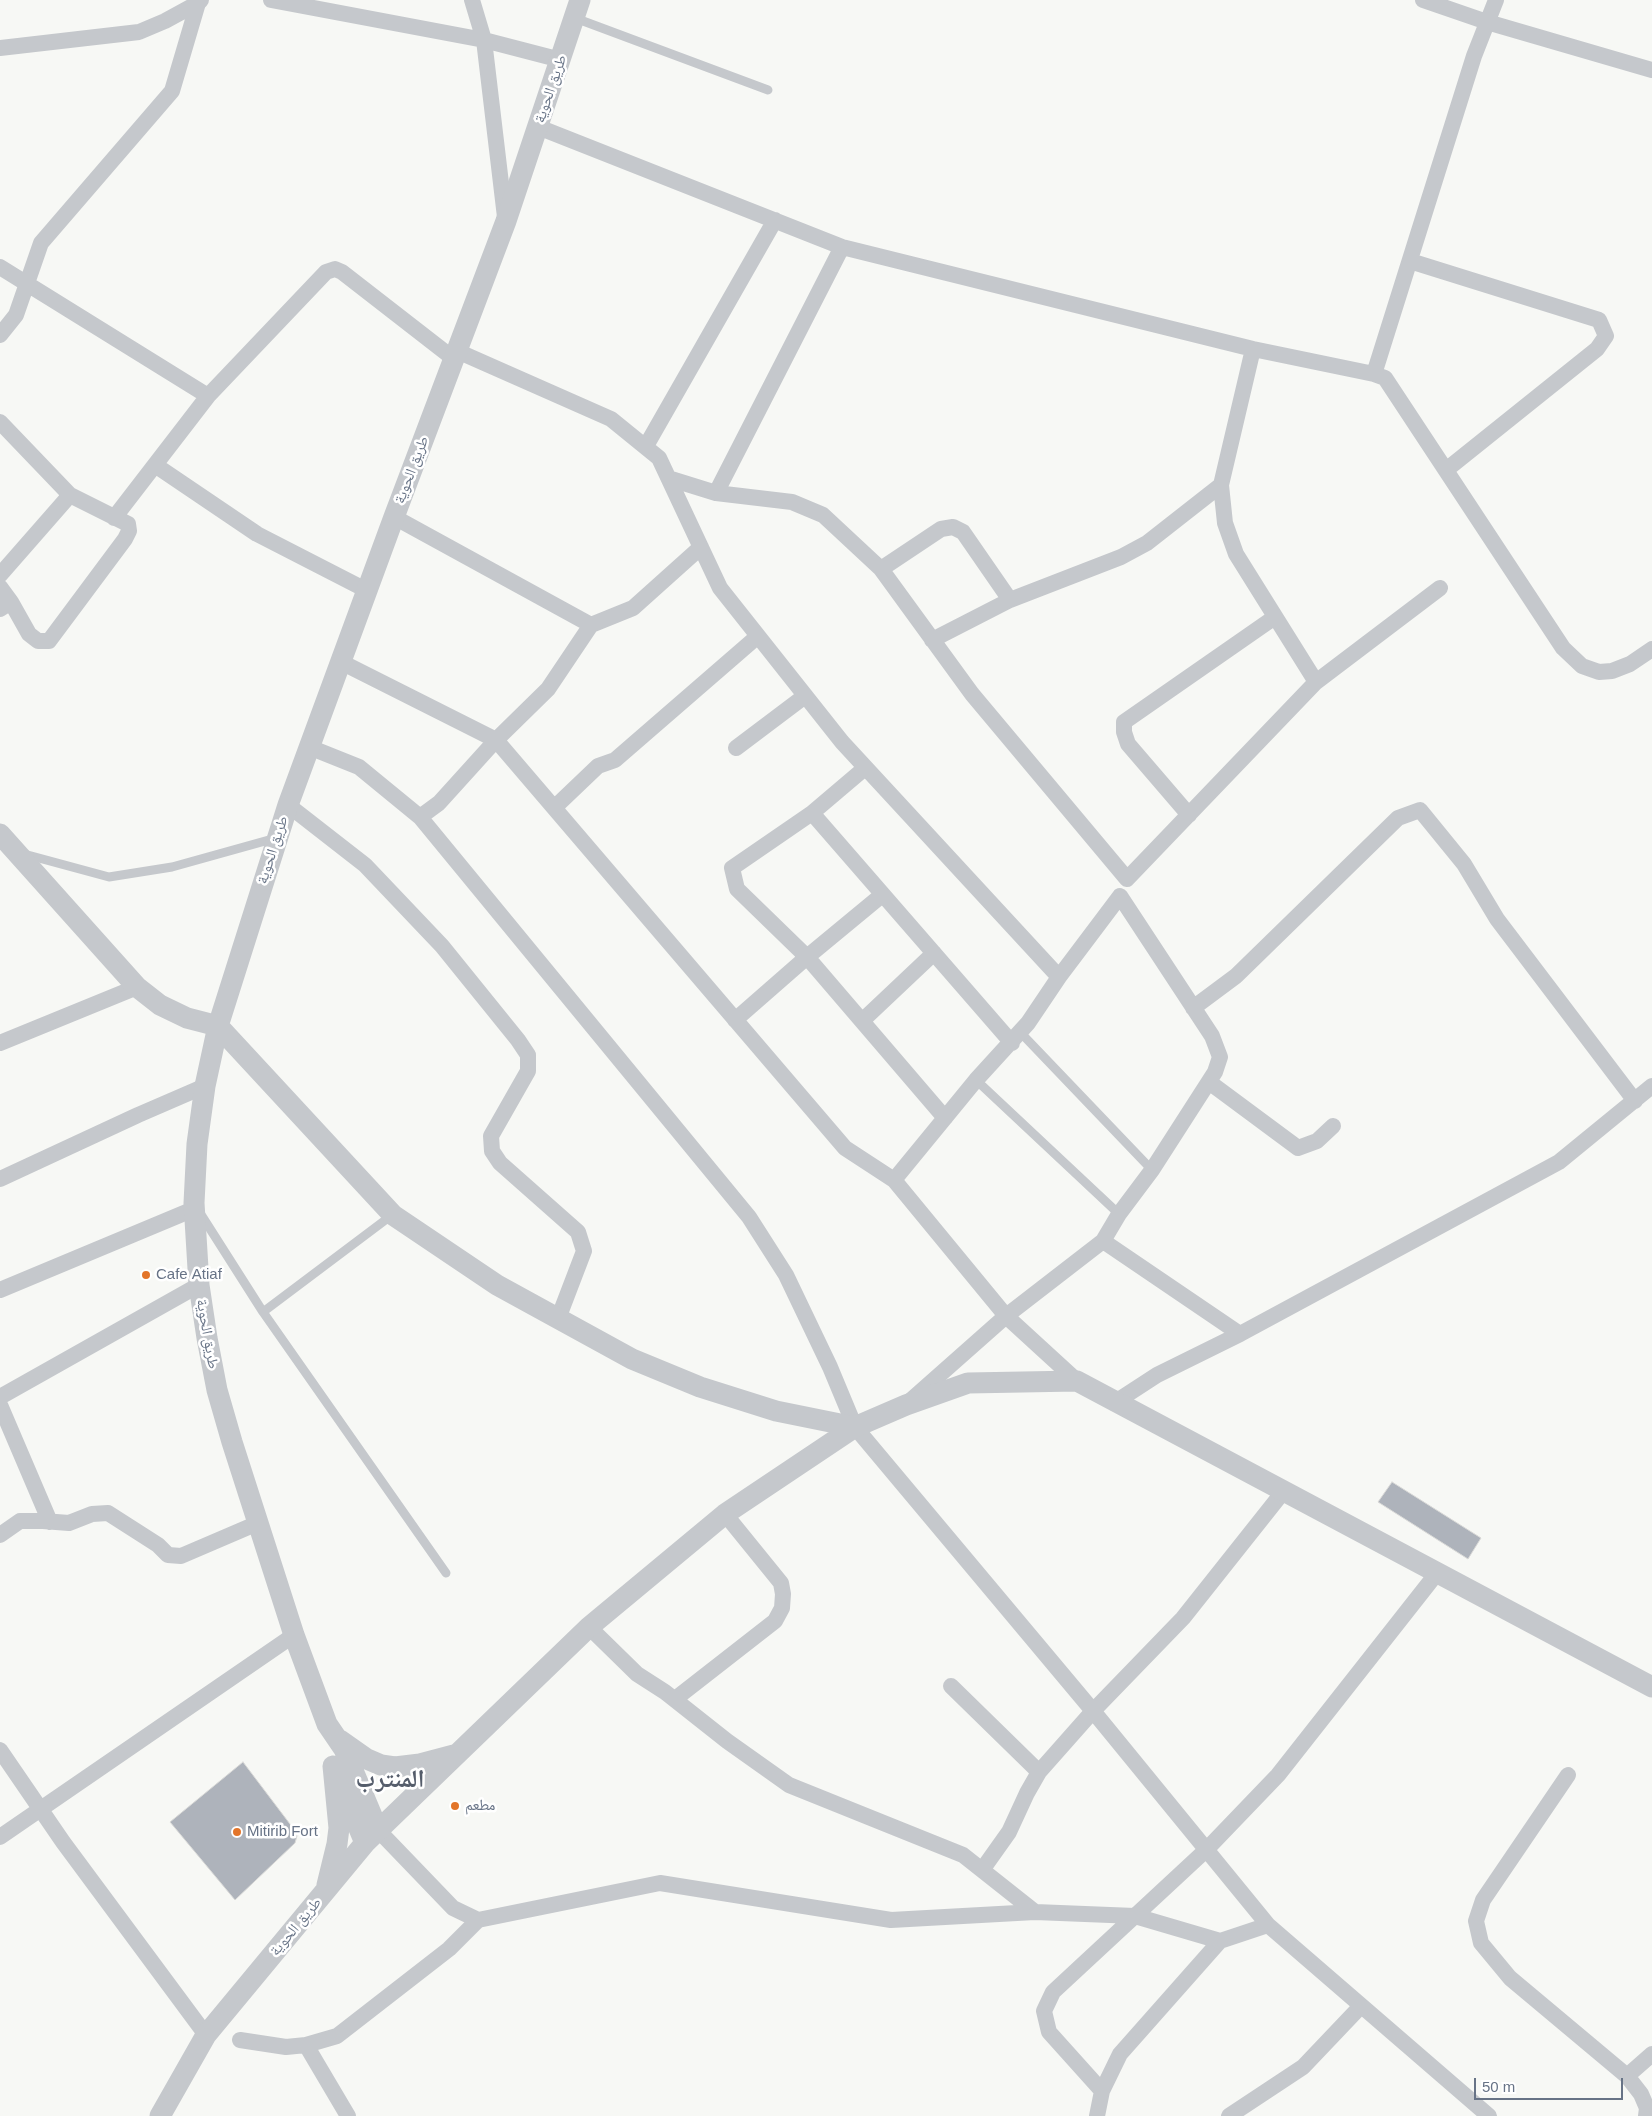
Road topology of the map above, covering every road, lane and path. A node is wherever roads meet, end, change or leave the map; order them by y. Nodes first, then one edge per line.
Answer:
1 (270, 0) edge
2 (472, 0) edge
3 (1423, 0) edge
4 (1496, 0) edge
5 (199, 1) edge
6 (578, 9) edge
7 (1487, 22) junction
8 (484, 40) junction
9 (0, 48) edge
10 (561, 60) junction
11 (1652, 70) edge
12 (768, 90) dead end
13 (538, 127) junction
14 (775, 220) junction
15 (506, 221) junction
16 (842, 247) junction
17 (1410, 260) junction
18 (0, 267) edge
19 (27, 285) junction
20 (0, 335) edge
21 (1253, 349) junction
22 (456, 355) junction
23 (1374, 374) junction
24 (208, 396) junction
25 (0, 422) edge
26 (646, 446) junction
27 (155, 465) junction
28 (1446, 470) junction
29 (671, 480) junction
30 (1221, 485) junction
31 (716, 492) junction
32 (70, 495) junction
33 (394, 517) junction
34 (114, 518) junction
35 (701, 547) junction
36 (881, 569) junction
37 (0, 574) edge
38 (0, 587) edge
39 (1440, 588) dead end
40 (368, 590) junction
41 (1010, 600) junction
42 (6, 606) edge
43 (1275, 617) junction
44 (591, 625) junction
45 (758, 636) junction
46 (932, 640) junction
47 (1652, 649) edge
48 (341, 662) junction
49 (1316, 682) junction
50 (805, 696) junction
51 (496, 740) junction
52 (309, 747) junction
53 (736, 748) dead end
54 (865, 768) junction
55 (288, 805) junction
56 (554, 808) junction
57 (812, 813) junction
58 (1189, 815) junction
59 (420, 817) junction
60 (0, 834) edge
61 (277, 838) junction
62 (15, 851) junction
63 (1127, 879) junction
64 (882, 895) junction
65 (1120, 896) junction
66 (934, 953) junction
67 (807, 957) junction
68 (1059, 977) junction
69 (138, 987) junction
70 (1194, 1008) junction
71 (735, 1020) junction
72 (862, 1021) junction
73 (218, 1026) junction
74 (1016, 1037) junction
75 (0, 1043) edge
76 (976, 1080) junction
77 (1209, 1082) junction
78 (205, 1086) junction
79 (1652, 1086) edge
80 (1634, 1101) junction
81 (945, 1118) junction
82 (1333, 1126) dead end
83 (1152, 1170) junction
84 (0, 1179) edge
85 (894, 1180) junction
86 (194, 1206) junction
87 (1119, 1214) junction
88 (393, 1215) junction
89 (1103, 1241) junction
90 (199, 1285) junction
91 (0, 1290) edge
92 (264, 1312) junction
93 (1006, 1316) junction
94 (558, 1318) junction
95 (1240, 1334) junction
96 (1077, 1381) junction
97 (0, 1397) edge
98 (1114, 1402) junction
99 (0, 1405) edge
100 (906, 1405) junction
101 (855, 1427) junction
102 (1283, 1492) junction
103 (725, 1514) junction
104 (50, 1522) junction
105 (258, 1523) junction
106 (0, 1535) edge
107 (446, 1573) dead end
108 (1437, 1573) junction
109 (589, 1627) junction
110 (294, 1635) junction
111 (951, 1686) dead end
112 (1652, 1688) edge
113 (674, 1699) junction
114 (1093, 1711) junction
115 (331, 1730) junction
116 (456, 1755) junction
117 (2, 1758) edge
118 (333, 1766) junction
119 (1040, 1772) junction
120 (1568, 1775) dead end
121 (40, 1809) junction
122 (0, 1837) edge
123 (371, 1837) junction
124 (1206, 1850) junction
125 (982, 1870) junction
126 (326, 1890) junction
127 (1035, 1912) junction
128 (1136, 1916) junction
129 (478, 1920) junction
130 (1268, 1925) junction
131 (1220, 1941) junction
132 (1361, 2006) junction
133 (206, 2035) junction
134 (240, 2040) dead end
135 (306, 2045) junction
136 (1652, 2054) edge
137 (1627, 2076) junction
138 (1102, 2091) junction
139 (160, 2116) edge
140 (348, 2116) edge
141 (1096, 2116) edge
142 (1229, 2116) edge
143 (1489, 2116) edge
144 (1646, 2116) edge

1 - 8 street
2 - 8 street
3 - 7 street
4 - 7 street
5 - 9 street
5 - 19 street
6 - 10 street, طريق الحوية
6 - 12 lane
7 - 11 street
7 - 17 street
8 - 10 street
8 - 15 street
10 - 13 street, طريق الحوية
13 - 14 street
13 - 15 street, طريق الحوية
14 - 16 street
14 - 26 street
15 - 22 street, طريق الحوية
16 - 21 street
16 - 31 street
17 - 23 street
17 - 28 street
18 - 19 street
19 - 20 street
19 - 24 street
21 - 23 street
21 - 30 street
22 - 24 street
22 - 26 street
22 - 33 street, طريق الحوية
23 - 28 street
24 - 27 street
25 - 32 street
26 - 29 street
27 - 34 street
27 - 40 street
28 - 47 street
29 - 31 street
29 - 35 street
30 - 41 street
30 - 43 street
31 - 36 street
32 - 34 street
32 - 37 street
33 - 40 street, طريق الحوية
33 - 44 street
34 - 42 street
35 - 44 street
35 - 45 street
36 - 41 street
36 - 46 street
38 - 42 street
39 - 49 street
40 - 48 street, طريق الحوية
41 - 46 street
43 - 49 street
43 - 58 street
44 - 51 street
45 - 50 street
45 - 56 street
46 - 63 street
48 - 51 street
48 - 52 street, طريق الحوية
49 - 58 street
50 - 53 street
50 - 54 street
51 - 56 street
51 - 59 street
52 - 55 street, طريق الحوية
52 - 59 street
54 - 57 street
54 - 68 street
55 - 61 street, طريق الحوية
55 - 94 street
56 - 71 street
57 - 64 street
57 - 67 street
58 - 63 street
59 - 101 street
60 - 62 street
61 - 62 lane
61 - 73 street, طريق الحوية
62 - 69 street
63 - 65 street
64 - 66 street
64 - 67 street
65 - 68 street
65 - 70 street
66 - 72 street
66 - 74 street
67 - 71 street
67 - 72 street
68 - 74 street
69 - 73 street
69 - 75 street
70 - 77 street
70 - 80 street
71 - 85 street
72 - 81 street
73 - 78 street, طريق الحوية
73 - 88 street
74 - 76 street
74 - 83 lane
76 - 81 street
76 - 87 lane
77 - 82 street
77 - 83 street
78 - 84 street
78 - 86 street, طريق الحوية
79 - 80 street
80 - 95 street
81 - 85 street
83 - 87 street
85 - 93 street
86 - 90 street, طريق الحوية
86 - 91 street
86 - 92 lane
87 - 89 street
88 - 92 lane
88 - 94 street
89 - 93 street
89 - 95 street
90 - 97 street
90 - 105 street, طريق الحوية
92 - 107 lane
93 - 96 street
93 - 100 street
94 - 101 street
95 - 98 street
96 - 98 street
96 - 100 street
98 - 102 street
99 - 104 street
100 - 101 street
101 - 103 street
101 - 114 street
102 - 108 street
102 - 114 street
103 - 109 street
103 - 113 street
104 - 105 street
104 - 106 street
105 - 110 street, طريق الحوية
108 - 112 street
108 - 124 street
109 - 113 street
109 - 116 street
110 - 115 street, طريق الحوية
110 - 121 street
111 - 119 street
113 - 125 street
114 - 119 street
114 - 124 street
115 - 116 street
115 - 118 street, طريق الحوية
115 - 123 street, طريق الحوية
116 - 123 street
117 - 121 street
118 - 123 street, طريق الحوية
118 - 126 street
119 - 125 street
120 - 137 street
121 - 122 street
121 - 133 street
123 - 126 street, طريق الحوية
123 - 129 street
124 - 128 street
124 - 130 street
125 - 127 street
126 - 133 street, طريق الحوية
127 - 128 street
127 - 129 street
128 - 131 street
128 - 138 street
129 - 135 street
130 - 131 street
130 - 132 street
131 - 138 street
132 - 142 street
132 - 143 street
133 - 139 street, طريق الحوية
134 - 135 street
135 - 140 street
136 - 137 street
137 - 144 street
138 - 141 street

